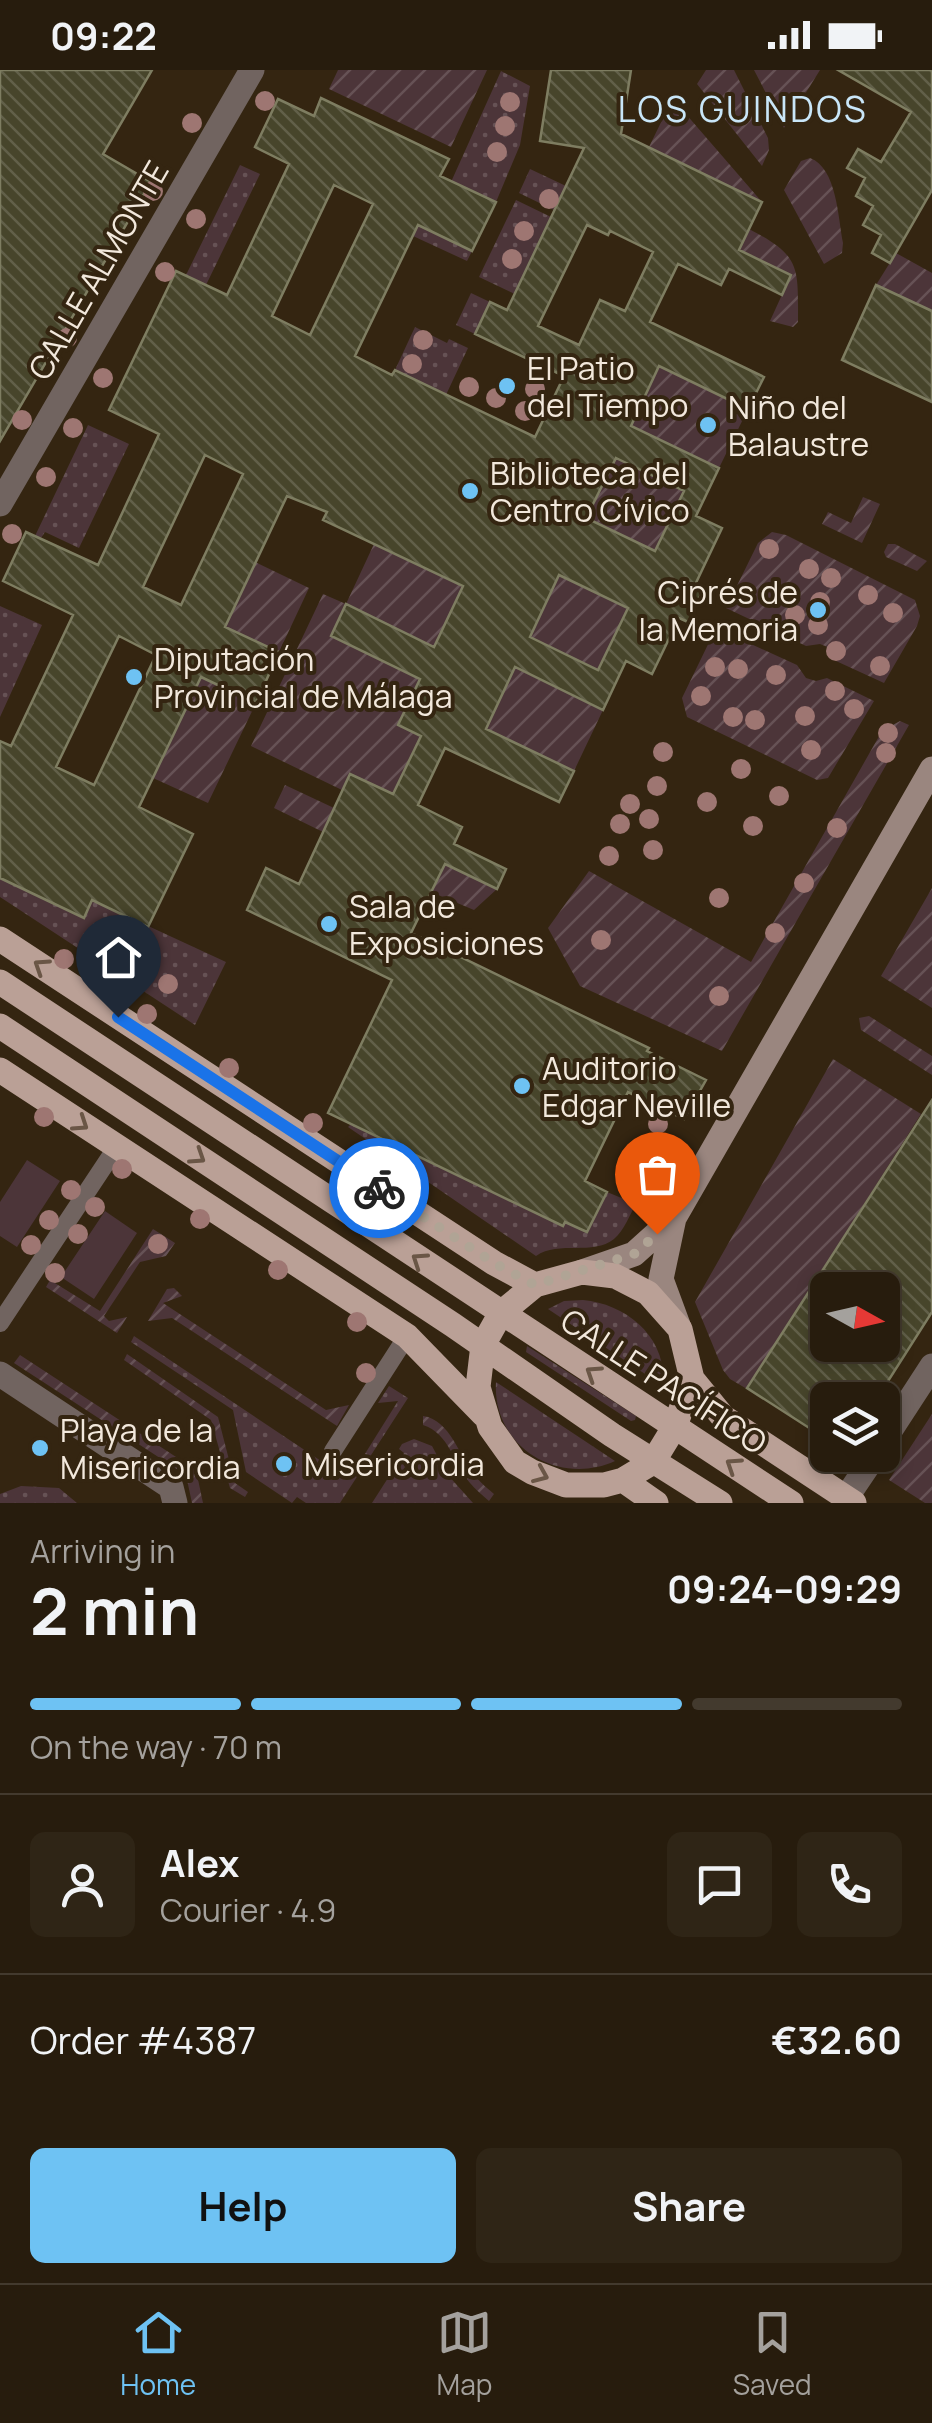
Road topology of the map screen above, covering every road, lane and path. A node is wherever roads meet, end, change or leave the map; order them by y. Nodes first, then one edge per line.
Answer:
1 (252, 70) edge
2 (0, 504) edge
3 (932, 769) edge
4 (0, 939) edge
5 (0, 982) edge
6 (0, 1026) edge
7 (0, 1070) edge
8 (116, 1148) junction
9 (674, 1218) junction
10 (582, 1272) junction
11 (535, 1285) junction
12 (501, 1313) junction
13 (0, 1322) edge
14 (680, 1330) junction
15 (407, 1336) junction
16 (483, 1346) junction
17 (932, 1366) edge
18 (0, 1374) edge
19 (692, 1379) junction
20 (900, 1415) edge
21 (484, 1416) junction
22 (676, 1426) junction
23 (333, 1451) dead end
24 (653, 1462) junction
25 (866, 1472) edge
26 (623, 1480) junction
27 (850, 1500) edge
28 (175, 1503) edge
29 (656, 1503) edge
30 (720, 1503) edge
31 (791, 1503) edge

1 - 2 street, CALLE ALMONTE
3 - 9 main road
11 -> 4 main road, CALLE PACÍFICO
12 -> 5 main road, CALLE PACÍFICO
6 -> 16 main road
7 -> 8 main road
8 - 13 lane
8 - 15 main road
9 - 10 main road
9 - 14 main road
10 - 11 main road
10 - 14 main road
11 - 12 main road
12 - 16 main road
22 -> 12 main road, CALLE PACÍFICO
14 - 19 main road
15 - 21 main road
15 - 23 lane
16 - 21 main road
16 - 24 main road
17 - 20 street
18 - 28 street
19 - 22 main road
19 - 27 main road, CALLE PACÍFICO
21 -> 26 main road
22 - 24 main road
31 -> 22 main road, CALLE PACÍFICO
24 - 26 main road
24 - 30 main road
25 - 27 street
26 - 29 main road

